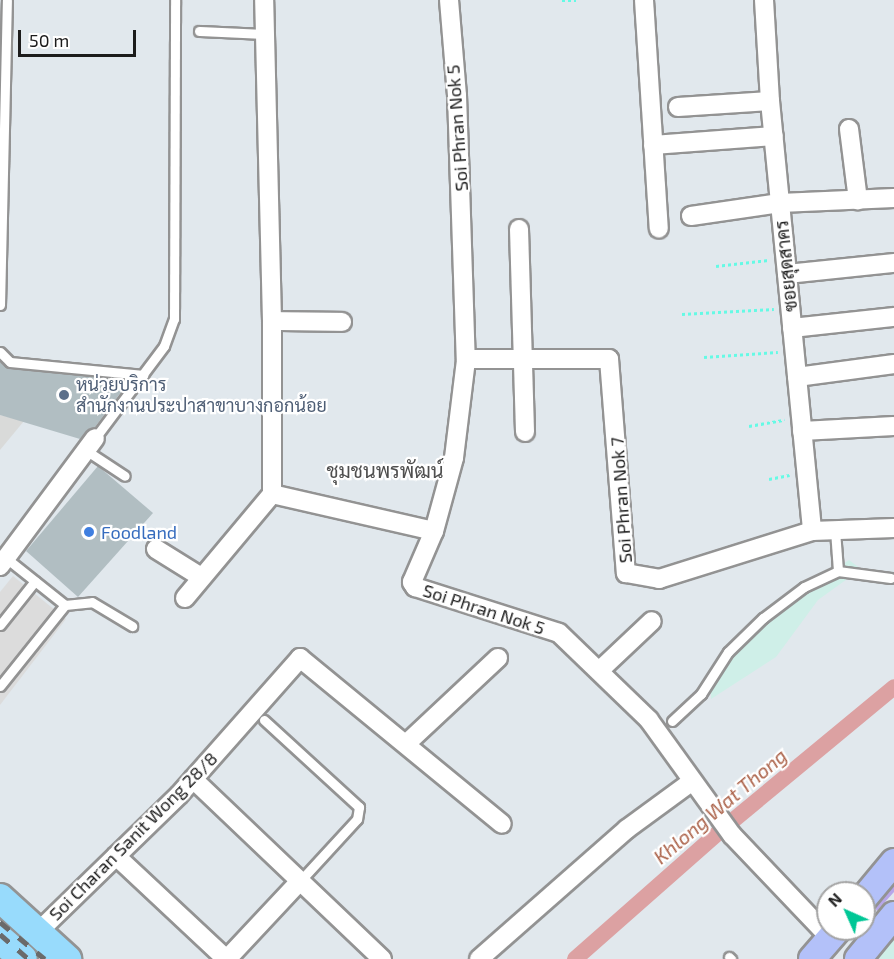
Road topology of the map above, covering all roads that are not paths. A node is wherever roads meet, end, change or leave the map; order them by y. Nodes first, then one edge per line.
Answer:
1 (7, 0) edge
2 (175, 0) edge
3 (264, 0) edge
4 (449, 0) edge
5 (644, 0) edge
6 (764, 0) edge
7 (199, 31) dead end
8 (265, 34) junction
9 (770, 101) junction
10 (678, 107) dead end
11 (849, 129) dead end
12 (774, 136) junction
13 (653, 145) junction
14 (894, 198) edge
15 (858, 200) junction
16 (780, 203) junction
17 (691, 216) dead end
18 (519, 229) dead end
19 (659, 229) dead end
20 (894, 263) edge
21 (786, 266) junction
22 (0, 305) edge
23 (894, 317) edge
24 (272, 321) junction
25 (342, 322) dead end
26 (792, 328) junction
27 (0, 352) edge
28 (473, 359) dead end
29 (524, 359) junction
30 (894, 364) edge
31 (143, 375) junction
32 (797, 377) junction
33 (804, 417) junction
34 (894, 426) edge
35 (525, 432) dead end
36 (91, 445) junction
37 (125, 476) dead end
38 (272, 494) junction
39 (894, 528) edge
40 (835, 530) junction
41 (434, 531) junction
42 (812, 531) junction
43 (156, 549) dead end
44 (3, 562) edge
45 (838, 571) junction
46 (201, 577) junction
47 (891, 578) dead end
48 (35, 581) junction
49 (184, 598) dead end
50 (65, 605) junction
51 (652, 621) dead end
52 (0, 625) edge
53 (132, 626) dead end
54 (498, 658) dead end
55 (600, 670) junction
56 (0, 686) edge
57 (264, 720) dead end
58 (672, 721) dead end
59 (406, 744) junction
60 (193, 779) junction
61 (691, 782) junction
62 (502, 824) dead end
63 (116, 856) junction
64 (894, 862) edge
65 (300, 881) junction
66 (876, 884) edge
67 (0, 898) edge
68 (0, 914) edge
69 (894, 915) edge
70 (816, 916) edge
71 (37, 933) junction
72 (0, 939) edge
73 (827, 941) edge
74 (0, 954) edge
75 (5, 959) edge
76 (23, 959) edge
77 (50, 959) edge
78 (67, 959) edge
79 (226, 959) edge
80 (382, 959) edge
81 (478, 959) edge
82 (812, 959) edge
83 (858, 959) edge

1 - 22 lane
2 - 31 lane
3 - 8 street
4 - 41 street, Soi Phran Nok 5
5 - 13 street
6 - 9 street, ซอยสุดสาคร
7 - 8 lane
8 - 24 street
9 - 10 street
9 - 12 street, ซอยสุดสาคร
11 - 15 street
12 - 13 street
12 - 16 street, ซอยสุดสาคร
13 - 19 street
14 - 15 street
15 - 16 street
16 - 17 street
16 - 21 street, ซอยสุดสาคร
18 - 29 street
20 - 21 street
21 - 26 street, ซอยสุดสาคร
23 - 26 street
24 - 25 street
24 - 38 street
26 - 32 street, ซอยสุดสาคร
27 - 31 lane
28 - 29 street, Soi Phran Nok 7
29 - 35 street
29 - 42 street, Soi Phran Nok 7
30 - 32 street
31 - 36 lane
32 - 33 street, ซอยสุดสาคร
33 - 34 street
33 - 42 street, ซอยสุดสาคร
36 - 37 lane
36 - 44 street
38 - 41 street
38 - 46 street
39 - 40 street, Soi Phran Nok 7
40 - 42 street, Soi Phran Nok 7
40 - 45 lane
41 - 55 street, Soi Phran Nok 5
43 - 46 street
44 - 48 lane
45 - 47 lane
45 - 58 lane
46 - 49 street
48 - 50 lane
48 - 52 lane
50 - 53 lane
50 - 56 lane
51 - 55 street
54 - 59 street
55 - 61 street, Soi Phran Nok 5
57 - 65 lane
59 - 60 street, Soi Charan Sanit Wong 28/8
59 - 62 street
60 - 63 street, Soi Charan Sanit Wong 28/8
60 - 65 street
61 - 70 street, Soi Phran Nok 5
61 - 81 street
63 - 71 street, Soi Charan Sanit Wong 28/8
63 - 79 street
64 - 66 main road
65 - 79 street
65 - 80 street
67 - 71 main road
68 - 77 main road
69 - 83 main road
71 - 78 main road
72 - 76 main road
73 - 82 main road
74 - 75 main road

